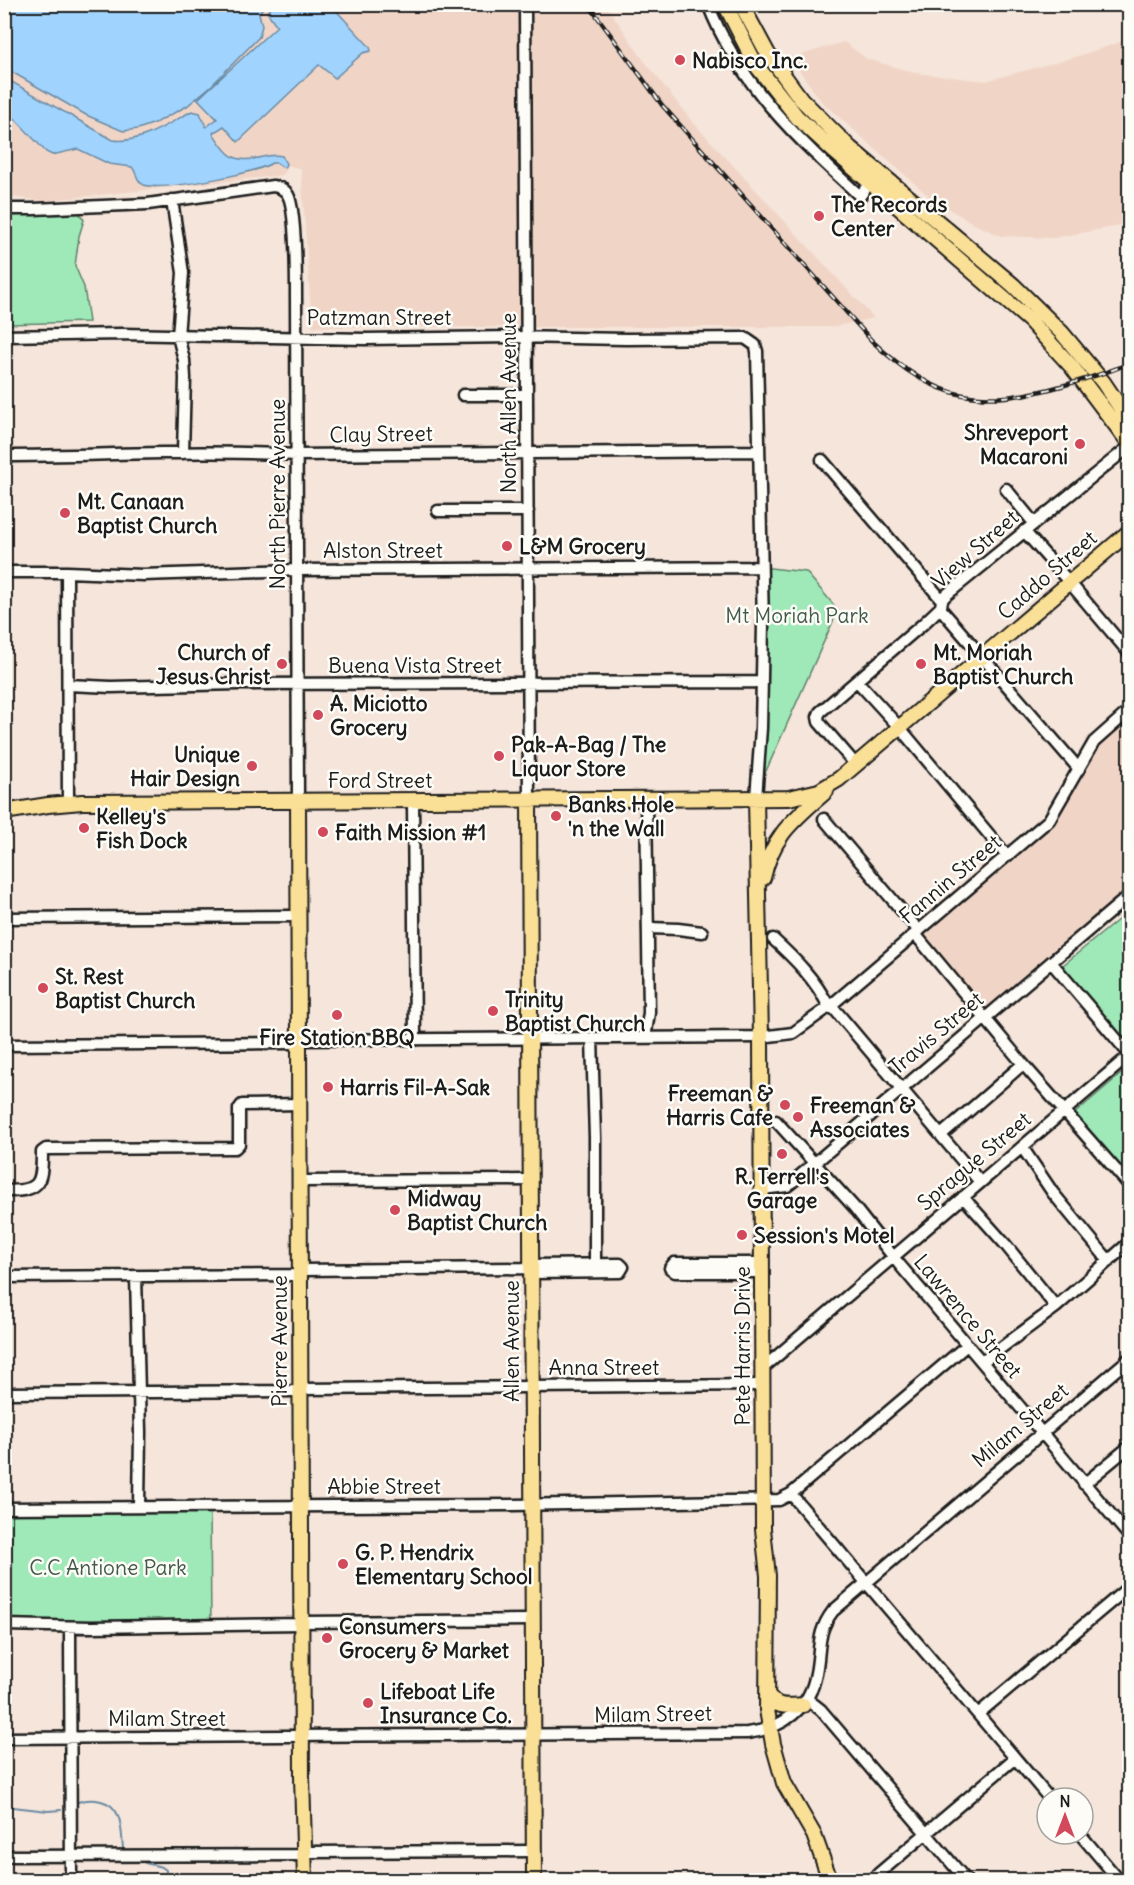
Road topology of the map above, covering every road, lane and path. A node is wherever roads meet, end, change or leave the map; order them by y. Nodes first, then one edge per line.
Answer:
1 (525, 4) edge
2 (708, 4) edge
3 (733, 6) edge
4 (875, 177) junction
5 (172, 200) junction
6 (4, 209) edge
7 (4, 336) edge
8 (178, 336) junction
9 (296, 336) junction
10 (527, 338) junction
11 (463, 395) dead end
12 (527, 395) junction
13 (1130, 422) edge
14 (1130, 445) edge
15 (758, 451) junction
16 (183, 453) junction
17 (527, 453) junction
18 (296, 454) junction
19 (4, 456) edge
20 (822, 460) dead end
21 (1006, 489) dead end
22 (438, 511) dead end
23 (528, 511) junction
24 (1034, 523) junction
25 (1024, 531) junction
26 (1130, 531) edge
27 (761, 567) junction
28 (528, 568) junction
29 (297, 570) junction
30 (4, 572) edge
31 (67, 572) junction
32 (1070, 583) junction
33 (941, 604) junction
34 (1130, 654) edge
35 (984, 657) junction
36 (857, 681) junction
37 (762, 682) junction
38 (529, 684) junction
39 (68, 685) junction
40 (297, 686) junction
41 (1130, 710) edge
42 (900, 728) junction
43 (856, 765) junction
44 (1079, 769) junction
45 (839, 779) junction
46 (756, 798) junction
47 (529, 800) junction
48 (646, 800) junction
49 (298, 801) junction
50 (413, 801) junction
51 (68, 803) junction
52 (4, 812) edge
53 (824, 819) dead end
54 (1007, 856) junction
55 (1130, 895) edge
56 (758, 897) junction
57 (299, 916) junction
58 (4, 918) edge
59 (649, 928) junction
60 (702, 932) dead end
61 (917, 933) junction
62 (773, 939) dead end
63 (1051, 962) junction
64 (830, 1006) junction
65 (985, 1017) junction
66 (761, 1037) junction
67 (592, 1038) junction
68 (645, 1038) junction
69 (530, 1039) junction
70 (415, 1040) junction
71 (299, 1042) junction
72 (4, 1045) edge
73 (1130, 1055) edge
74 (1023, 1064) junction
75 (901, 1088) junction
76 (299, 1104) junction
77 (1064, 1110) junction
78 (776, 1121) dead end
79 (941, 1135) junction
80 (1022, 1147) junction
81 (814, 1162) junction
82 (531, 1180) junction
83 (300, 1181) junction
84 (980, 1182) junction
85 (1130, 1186) edge
86 (762, 1188) junction
87 (4, 1191) edge
88 (963, 1197) junction
89 (1130, 1242) edge
90 (893, 1256) junction
91 (1109, 1260) junction
92 (595, 1264) junction
93 (763, 1267) junction
94 (531, 1269) junction
95 (300, 1273) junction
96 (136, 1276) junction
97 (4, 1277) edge
98 (1056, 1307) junction
99 (967, 1345) junction
100 (1130, 1358) edge
101 (982, 1362) junction
102 (763, 1368) junction
103 (763, 1385) junction
104 (532, 1387) junction
105 (301, 1390) junction
106 (138, 1392) junction
107 (4, 1393) edge
108 (1041, 1433) junction
109 (1130, 1446) edge
110 (1084, 1484) junction
111 (791, 1494) junction
112 (764, 1500) junction
113 (533, 1504) junction
114 (301, 1506) junction
115 (139, 1507) junction
116 (4, 1508) edge
117 (1130, 1537) edge
118 (866, 1582) junction
119 (1130, 1587) edge
120 (533, 1620) junction
121 (302, 1623) junction
122 (5, 1625) edge
123 (70, 1627) junction
124 (767, 1694) junction
125 (805, 1702) junction
126 (978, 1714) junction
127 (770, 1728) junction
128 (533, 1734) junction
129 (302, 1736) junction
130 (4, 1738) edge
131 (72, 1738) junction
132 (1016, 1758) junction
133 (1039, 1786) edge
134 (927, 1834) junction
135 (1090, 1846) edge
136 (534, 1851) junction
137 (305, 1853) junction
138 (4, 1856) edge
139 (72, 1856) junction
140 (71, 1881) edge
141 (305, 1881) edge
142 (534, 1881) edge
143 (830, 1881) edge
144 (871, 1881) edge
145 (966, 1881) edge
146 (1119, 1881) edge

1 - 10 street, North Allen Avenue
2 - 4 street
3 - 4 main road
4 - 13 main road
4 - 14 main road
5 - 6 street
5 - 8 street
5 - 9 street, North Pierre Avenue
7 - 8 street, Patzman Street
8 - 9 street, Patzman Street
8 - 16 street
9 - 10 street, Patzman Street
9 - 18 street, North Pierre Avenue
10 - 12 street, North Allen Avenue
10 - 15 street, Patzman Street
11 - 12 street
12 - 17 street, North Allen Avenue
14 - 24 street, View Street
15 - 17 street, Clay Street
15 - 27 street
16 - 18 street, Clay Street
16 - 19 street, Clay Street
17 - 18 street, Clay Street
17 - 23 street, North Allen Avenue
18 - 29 street, North Pierre Avenue
20 - 33 street
21 - 24 street
22 - 23 street
23 - 28 street, North Allen Avenue
24 - 25 street, View Street
25 - 32 street
25 - 33 street, View Street
26 - 32 main road, Caddo Street
27 - 28 street, Alston Street
27 - 37 street
28 - 29 street, Alston Street
28 - 38 street, North Allen Avenue
29 - 31 street, Alston Street
29 - 40 street, North Pierre Avenue
30 - 31 street, Alston Street
31 - 39 street
32 - 34 street
32 - 35 main road, Caddo Street
33 - 35 street
33 - 36 street, View Street
35 - 42 main road, Caddo Street
35 - 44 street
36 - 42 street
36 - 43 street, View Street
37 - 38 street, Buena Vista Street
37 - 46 street
38 - 40 street, Buena Vista Street
38 - 47 street, North Allen Avenue
39 - 40 street, Buena Vista Street
39 - 51 street
40 - 49 street, North Pierre Avenue
41 - 44 street, Fannin Street
42 - 43 main road, Caddo Street
42 - 54 street
43 - 45 main road, Caddo Street
44 - 54 street, Fannin Street
45 - 46 main road, Caddo Street
45 - 56 main road
46 - 48 main road, Ford Street
46 - 56 main road, Pete Harris Drive
47 - 48 main road, Ford Street
47 - 50 main road, Ford Street
47 - 69 main road, Allen Avenue
48 - 59 street
49 - 50 main road, Ford Street
49 - 51 main road, Ford Street
49 - 57 main road, Pierre Avenue
50 - 70 street
51 - 52 main road, Ford Street
53 - 61 street
54 - 61 street, Fannin Street
55 - 63 street, Travis Street
56 - 66 main road, Pete Harris Drive
57 - 58 street
57 - 71 main road, Pierre Avenue
59 - 60 street
59 - 68 street
61 - 64 street, Fannin Street
61 - 65 street
62 - 64 street
63 - 65 street, Travis Street
63 - 73 street
64 - 66 street, Fannin Street
64 - 75 street
65 - 74 street
65 - 75 street, Travis Street
66 - 68 street, Fannin Street
66 - 86 main road, Pete Harris Drive
67 - 68 street, Fannin Street
67 - 69 street, Fannin Street
67 - 92 street
69 - 70 street, Fannin Street
69 - 82 main road, Allen Avenue
70 - 71 street, Fannin Street
71 - 72 street, Fannin Street
71 - 76 main road, Pierre Avenue
73 - 77 street, Sprague Street
74 - 77 street
74 - 79 street
75 - 79 street
75 - 81 street, Travis Street
76 - 83 main road, Pierre Avenue
76 - 87 street
77 - 80 street, Sprague Street
77 - 85 street
78 - 81 street, Lawrence Street
79 - 84 street
80 - 84 street, Sprague Street
80 - 91 street
81 - 86 street, Travis Street
81 - 90 street, Lawrence Street
82 - 83 street
82 - 94 main road, Allen Avenue
83 - 95 main road, Pierre Avenue
84 - 88 street, Sprague Street
86 - 93 main road, Pete Harris Drive
88 - 90 street, Sprague Street
88 - 98 street
89 - 91 street
90 - 99 street, Lawrence Street
90 - 102 street, Sprague Street
91 - 98 street
92 - 94 street
92 - 94 street
93 - 93 street
93 - 102 main road, Pete Harris Drive
94 - 95 street
94 - 104 main road, Allen Avenue
95 - 96 street
95 - 105 main road, Pierre Avenue
96 - 97 street
96 - 106 street
98 - 101 street
99 - 101 street, Lawrence Street
99 - 111 street
100 - 108 street, Milam Street
101 - 108 street, Lawrence Street
102 - 103 main road, Pete Harris Drive
103 - 104 street, Anna Street
103 - 112 main road, Pete Harris Drive
104 - 105 street, Anna Street
104 - 113 main road, Allen Avenue
105 - 106 street, Anna Street
105 - 114 main road, Pierre Avenue
106 - 107 street, Anna Street
106 - 115 street
108 - 110 street, Lawrence Street
108 - 118 street, Milam Street
109 - 110 street
110 - 117 street, Lawrence Street
111 - 112 street, Abbie Street
111 - 118 street
112 - 113 street, Abbie Street
112 - 124 main road, Pete Harris Drive
113 - 114 street, Abbie Street
113 - 120 main road, Allen Avenue
114 - 115 street, Abbie Street
114 - 121 main road, Pierre Avenue
115 - 116 street, Abbie Street
118 - 125 street, Milam Street
118 - 126 street
119 - 126 street
120 - 121 street
120 - 128 main road, Allen Avenue
121 - 123 street
121 - 129 main road, Pierre Avenue
122 - 123 street
123 - 131 street
124 - 125 main road
124 - 127 main road, Pete Harris Drive
125 - 127 street, Milam Street
125 - 134 street
126 - 132 street
127 - 128 street, Milam Street
127 - 143 main road, Pete Harris Drive
128 - 129 street, Milam Street
128 - 136 main road, Allen Avenue
129 - 131 street, Milam Street
129 - 137 main road, Pierre Avenue
130 - 131 street, Milam Street
131 - 139 street
132 - 133 street
132 - 134 street
134 - 144 street
134 - 145 street
135 - 146 street
136 - 137 street
136 - 142 main road, Allen Avenue
137 - 139 street
137 - 141 main road, Pierre Avenue
138 - 139 street
139 - 140 street

